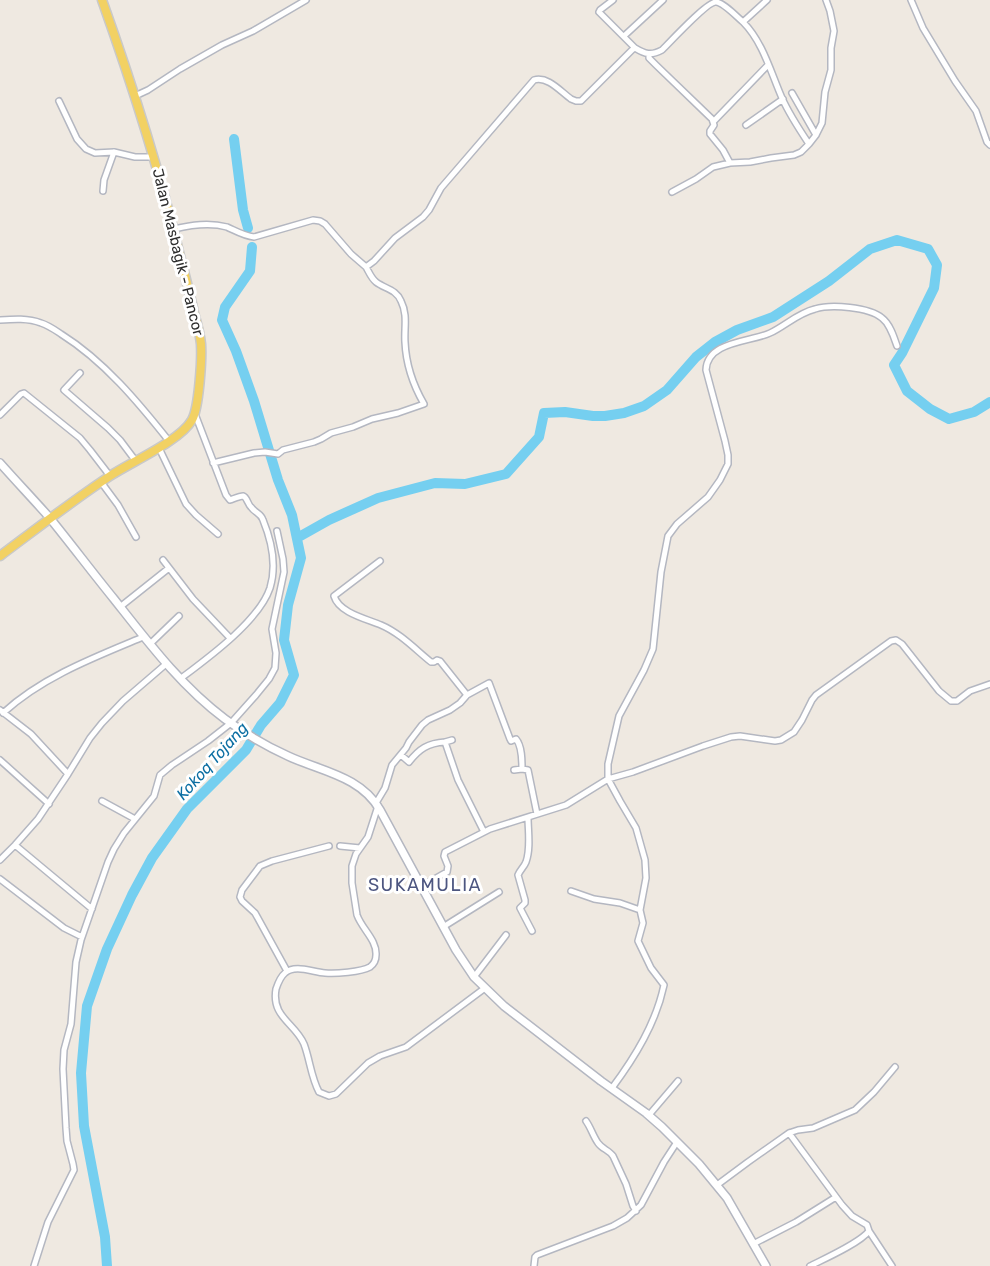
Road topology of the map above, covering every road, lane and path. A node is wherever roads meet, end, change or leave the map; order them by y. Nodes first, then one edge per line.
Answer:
1 (102, 0) edge
2 (306, 0) edge
3 (613, 0) edge
4 (663, 0) edge
5 (767, 0) edge
6 (826, 0) edge
7 (911, 0) edge
8 (712, 1) edge
9 (743, 22) junction
10 (624, 36) junction
11 (635, 48) junction
12 (649, 55) junction
13 (768, 65) junction
14 (792, 93) dead end
15 (135, 96) junction
16 (783, 99) junction
17 (59, 101) dead end
18 (714, 121) junction
19 (746, 125) dead end
20 (816, 135) junction
21 (809, 144) junction
22 (990, 145) edge
23 (114, 152) junction
24 (154, 157) junction
25 (730, 163) junction
26 (103, 191) dead end
27 (672, 192) dead end
28 (174, 230) junction
29 (366, 267) junction
30 (0, 320) edge
31 (897, 346) dead end
32 (80, 373) dead end
33 (195, 414) junction
34 (0, 416) edge
35 (169, 441) junction
36 (159, 447) junction
37 (135, 460) junction
38 (0, 463) edge
39 (213, 463) junction
40 (110, 476) junction
41 (101, 482) junction
42 (50, 519) junction
43 (277, 531) dead end
44 (218, 534) dead end
45 (136, 537) dead end
46 (0, 556) edge
47 (163, 560) dead end
48 (380, 561) dead end
49 (169, 568) junction
50 (120, 607) junction
51 (179, 616) dead end
52 (143, 637) junction
53 (230, 638) junction
54 (150, 644) junction
55 (166, 664) junction
56 (180, 679) junction
57 (990, 684) edge
58 (467, 695) junction
59 (1, 711) edge
60 (231, 723) junction
61 (452, 740) dead end
62 (444, 742) junction
63 (401, 755) junction
64 (0, 760) edge
65 (514, 770) dead end
66 (522, 770) junction
67 (68, 774) junction
68 (608, 779) junction
69 (102, 801) dead end
70 (49, 804) junction
71 (377, 805) junction
72 (537, 814) junction
73 (528, 817) junction
74 (133, 818) junction
75 (484, 832) junction
76 (15, 845) junction
77 (329, 846) dead end
78 (340, 846) dead end
79 (360, 848) junction
80 (0, 849) edge
81 (2, 857) edge
82 (0, 879) edge
83 (422, 886) junction
84 (571, 891) dead end
85 (500, 892) dead end
86 (92, 909) junction
87 (640, 910) junction
88 (443, 927) junction
89 (532, 931) dead end
90 (506, 935) dead end
91 (82, 937) junction
92 (287, 971) junction
93 (474, 977) junction
94 (484, 988) junction
95 (895, 1067) dead end
96 (678, 1081) dead end
97 (612, 1088) junction
98 (649, 1115) junction
99 (586, 1120) dead end
100 (789, 1133) junction
101 (677, 1142) junction
102 (717, 1185) junction
103 (836, 1197) junction
104 (636, 1211) junction
105 (869, 1231) junction
106 (753, 1244) junction
107 (34, 1266) edge
108 (534, 1266) edge
109 (766, 1266) edge
110 (810, 1266) edge
111 (892, 1266) edge

1 - 15 main road, Jalan Masbagik - Pancor
2 - 15 street
3 - 10 street
4 - 10 street
5 - 9 street
6 - 20 street
7 - 22 street
8 - 9 street
8 - 12 street
9 - 13 street
10 - 11 street
11 - 12 street
11 - 29 street
12 - 18 street
13 - 16 street
13 - 18 street
14 - 20 street
15 - 24 main road, Jalan Masbagik - Pancor
16 - 19 street
16 - 21 street
17 - 23 street
18 - 25 street
20 - 21 street
21 - 25 street
23 - 24 street
23 - 26 street
24 - 28 main road, Jalan Masbagik - Pancor
25 - 27 street
28 - 29 street
28 - 33 main road, Jalan Masbagik - Pancor
29 - 39 street
30 - 35 street
31 - 68 street
32 - 37 street
33 - 35 main road
33 - 39 street
34 - 40 street
35 - 36 main road
36 - 37 main road
36 - 44 street
37 - 40 main road
38 - 42 street
39 - 53 street
40 - 41 main road
41 - 42 main road
41 - 45 street
42 - 46 main road
42 - 50 street
43 - 60 street
47 - 49 street
48 - 58 street
49 - 50 street
49 - 53 street
50 - 52 street
51 - 54 street
52 - 54 street
52 - 59 street
53 - 56 street
54 - 55 street
55 - 56 street
55 - 67 street
56 - 60 street
57 - 68 street
58 - 63 street
58 - 66 street
59 - 67 street
60 - 71 street
60 - 74 street
61 - 62 street
62 - 63 street
62 - 75 street
63 - 71 street
64 - 70 street
65 - 66 street
66 - 72 street
67 - 70 street
68 - 72 street
68 - 87 street
69 - 74 street
70 - 76 street
71 - 79 street
71 - 83 street
72 - 73 street
73 - 75 street
73 - 89 street
74 - 86 street
75 - 83 street
76 - 81 street
76 - 86 street
77 - 92 street
78 - 79 street
79 - 92 street
80 - 81 street
82 - 91 street
83 - 88 street
84 - 87 street
85 - 88 street
86 - 91 street
87 - 97 street
88 - 93 street
90 - 93 street
91 - 107 street
92 - 94 street
93 - 94 street
94 - 97 street
95 - 100 street
96 - 98 street
97 - 98 street
98 - 101 street
99 - 104 street
100 - 102 street
100 - 103 street
101 - 102 street
101 - 104 street
102 - 106 street
103 - 105 street
103 - 106 street
104 - 108 street
105 - 110 street
105 - 111 street
106 - 109 street

